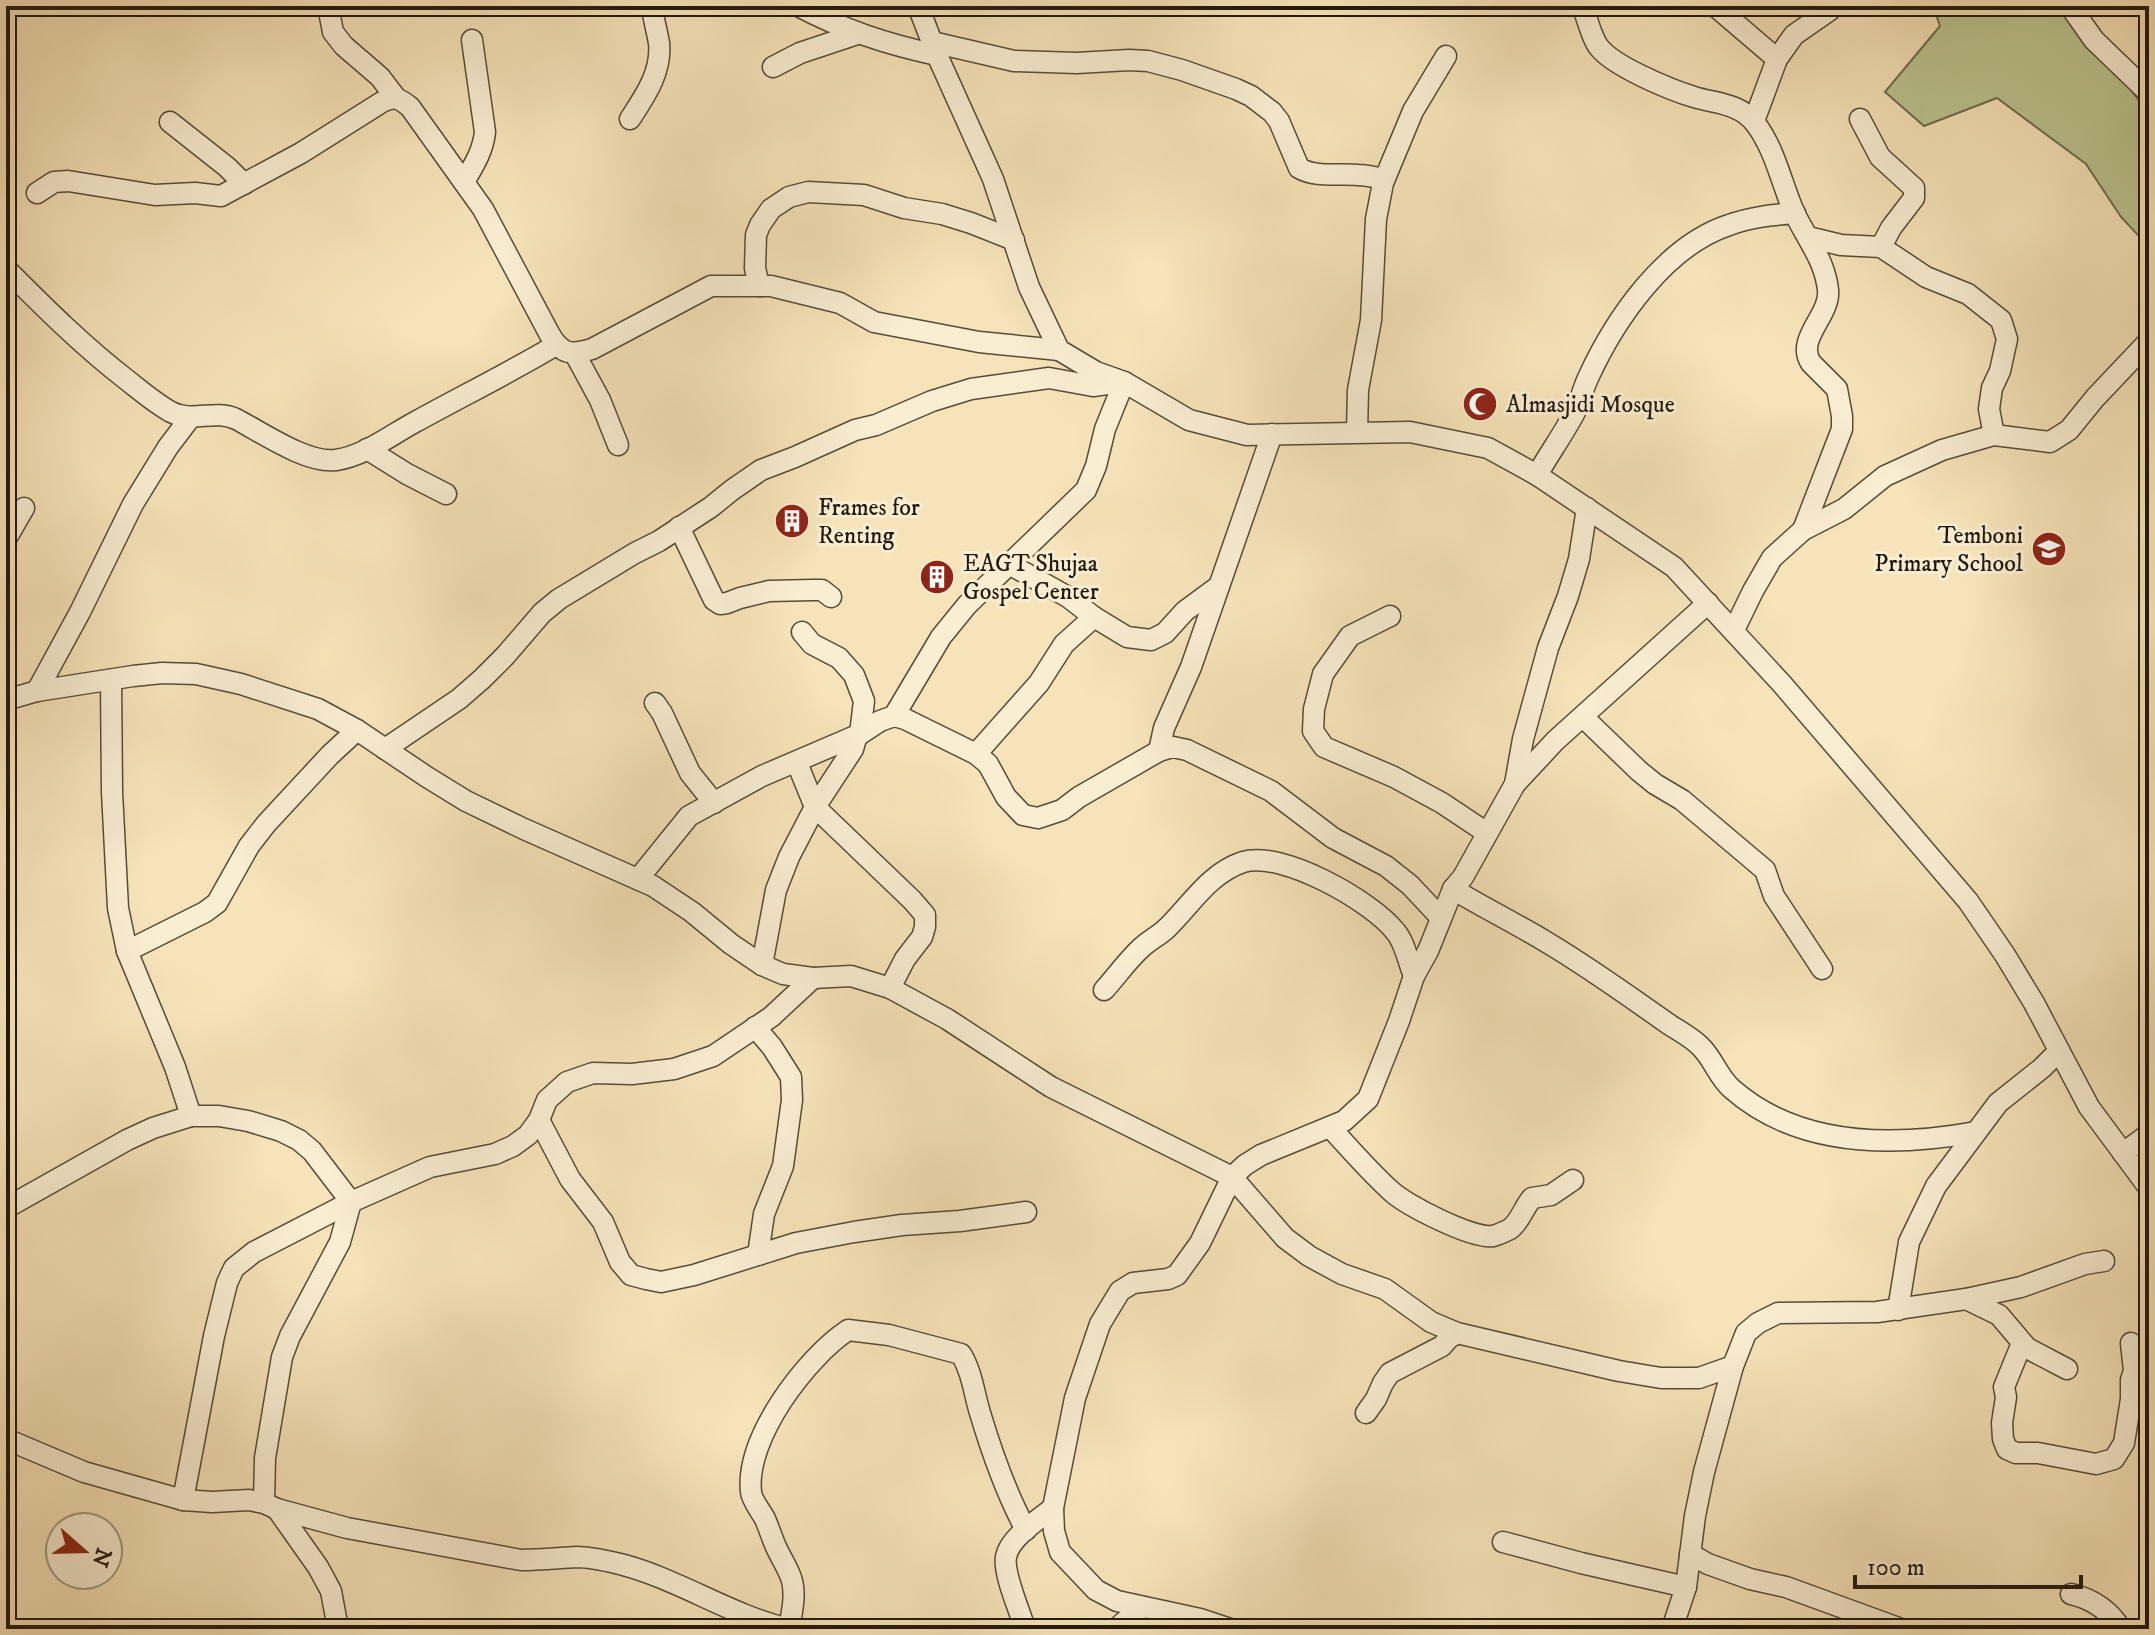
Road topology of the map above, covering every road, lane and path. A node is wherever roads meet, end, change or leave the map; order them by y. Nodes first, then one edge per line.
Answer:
1 (328, 6) edge
2 (652, 6) edge
3 (798, 6) edge
4 (918, 6) edge
5 (1715, 6) edge
6 (2070, 6) edge
7 (1588, 8) edge
8 (1830, 10) dead end
9 (857, 34) junction
10 (472, 40) dead end
11 (934, 49) junction
12 (1446, 56) dead end
13 (1777, 59) junction
14 (773, 67) dead end
15 (2149, 93) edge
16 (396, 98) junction
17 (630, 119) dead end
18 (1860, 119) dead end
19 (1754, 121) junction
20 (170, 122) dead end
21 (1384, 179) junction
22 (464, 182) junction
23 (244, 184) junction
24 (37, 193) dead end
25 (1795, 213) junction
26 (1808, 237) junction
27 (1014, 240) junction
28 (1881, 247) junction
29 (6, 269) edge
30 (759, 286) junction
31 (2149, 341) edge
32 (566, 350) junction
33 (1059, 350) junction
34 (1120, 381) junction
35 (190, 418) junction
36 (1357, 432) junction
37 (1272, 434) junction
38 (1994, 435) junction
39 (618, 445) dead end
40 (367, 449) junction
41 (1537, 475) junction
42 (446, 494) dead end
43 (24, 508) dead end
44 (1587, 508) junction
45 (679, 527) junction
46 (1803, 530) junction
47 (6, 539) edge
48 (1009, 564) junction
49 (1219, 586) junction
50 (831, 597) dead end
51 (1708, 603) junction
52 (1390, 616) dead end
53 (1094, 617) junction
54 (1734, 630) junction
55 (802, 632) dead end
56 (111, 680) junction
57 (37, 691) junction
58 (9, 696) edge
59 (655, 703) dead end
60 (894, 716) junction
61 (1583, 717) junction
62 (357, 730) junction
63 (858, 734) junction
64 (385, 749) junction
65 (1159, 751) junction
66 (976, 754) junction
67 (797, 763) junction
68 (1515, 784) junction
69 (714, 803) junction
70 (815, 807) junction
71 (1487, 833) junction
72 (638, 879) junction
73 (1453, 889) junction
74 (1441, 918) junction
75 (127, 951) junction
76 (762, 965) junction
77 (1822, 969) dead end
78 (1414, 976) junction
79 (813, 978) junction
80 (890, 988) junction
81 (1104, 990) dead end
82 (755, 1027) junction
83 (2058, 1052) junction
84 (191, 1116) junction
85 (539, 1120) junction
86 (1330, 1127) junction
87 (1976, 1132) junction
88 (2149, 1134) edge
89 (2123, 1153) junction
90 (1232, 1177) junction
91 (1573, 1180) dead end
92 (2147, 1186) edge
93 (351, 1202) junction
94 (6, 1208) edge
95 (1026, 1212) dead end
96 (758, 1255) junction
97 (2104, 1261) dead end
98 (1966, 1299) junction
99 (1898, 1310) junction
100 (1457, 1333) junction
101 (2022, 1343) junction
102 (2131, 1343) dead end
103 (1733, 1366) junction
104 (2067, 1369) dead end
105 (1366, 1413) dead end
106 (6, 1439) edge
107 (183, 1500) junction
108 (270, 1506) junction
109 (1053, 1508) junction
110 (1026, 1530) junction
111 (1503, 1542) dead end
112 (1690, 1554) junction
113 (1686, 1587) junction
114 (2071, 1594) dead end
115 (1142, 1607) junction
116 (338, 1629) edge
117 (789, 1629) edge
118 (1025, 1629) edge
119 (1116, 1629) edge
120 (1230, 1629) edge
121 (1672, 1629) edge
122 (1901, 1629) edge
123 (2121, 1629) edge

1 - 16 street
2 - 17 street
3 - 9 street
4 - 11 street
5 - 13 street
6 - 15 street
7 - 19 street
8 - 13 street
9 - 11 street
9 - 14 street
10 - 22 street
11 - 21 street
11 - 27 street
12 - 21 street
13 - 19 street
16 - 22 street
16 - 23 street
18 - 28 street
19 - 25 street
20 - 23 street
21 - 36 street
22 - 32 street
23 - 24 street
25 - 26 street
25 - 41 street
26 - 28 street
26 - 46 street
27 - 30 street
27 - 33 street
28 - 38 street
29 - 35 street
30 - 32 street
30 - 33 street
31 - 38 street
32 - 39 street
32 - 40 street
33 - 34 street
34 - 37 street
34 - 45 street
34 - 48 street
35 - 40 street
35 - 57 street
36 - 37 street
36 - 41 street
37 - 49 street
38 - 46 street
40 - 42 street
41 - 44 street
43 - 47 street
44 - 51 street
44 - 68 street
45 - 50 street
45 - 64 street
46 - 54 street
48 - 53 street
48 - 60 street
49 - 53 street
49 - 65 street
51 - 54 street
51 - 61 street
52 - 71 street
53 - 66 street
54 - 83 street
55 - 63 street
56 - 57 street
56 - 62 street
56 - 75 street
57 - 58 street
59 - 69 street
60 - 63 street
60 - 66 street
61 - 68 street
61 - 77 street
62 - 64 street
62 - 75 street
63 - 67 street
63 - 70 street
64 - 72 street
65 - 66 street
65 - 74 street
67 - 69 street
67 - 70 street
68 - 71 street
69 - 72 street
70 - 76 street
70 - 80 street
71 - 73 street
72 - 76 street
73 - 74 street
73 - 87 street
74 - 78 street
75 - 84 street
76 - 79 street
78 - 81 street
78 - 86 street
79 - 80 street
79 - 82 street
80 - 90 street
82 - 85 street
82 - 96 street
83 - 87 street
83 - 89 street
84 - 93 street
84 - 94 street
85 - 93 street
85 - 96 street
86 - 90 street
86 - 91 street
87 - 99 street
88 - 89 street
89 - 92 street
90 - 100 street
90 - 109 street
93 - 107 street
93 - 108 street
95 - 96 street
97 - 98 street
98 - 99 street
98 - 101 street
99 - 103 street
100 - 103 street
100 - 105 street
101 - 102 street
101 - 104 street
103 - 112 street
106 - 107 street
107 - 108 street
108 - 116 street
108 - 117 street
109 - 110 street
109 - 115 street
110 - 117 street
110 - 118 street
111 - 113 street
112 - 113 street
112 - 122 street
113 - 121 street
114 - 123 street
115 - 119 street
115 - 120 street

